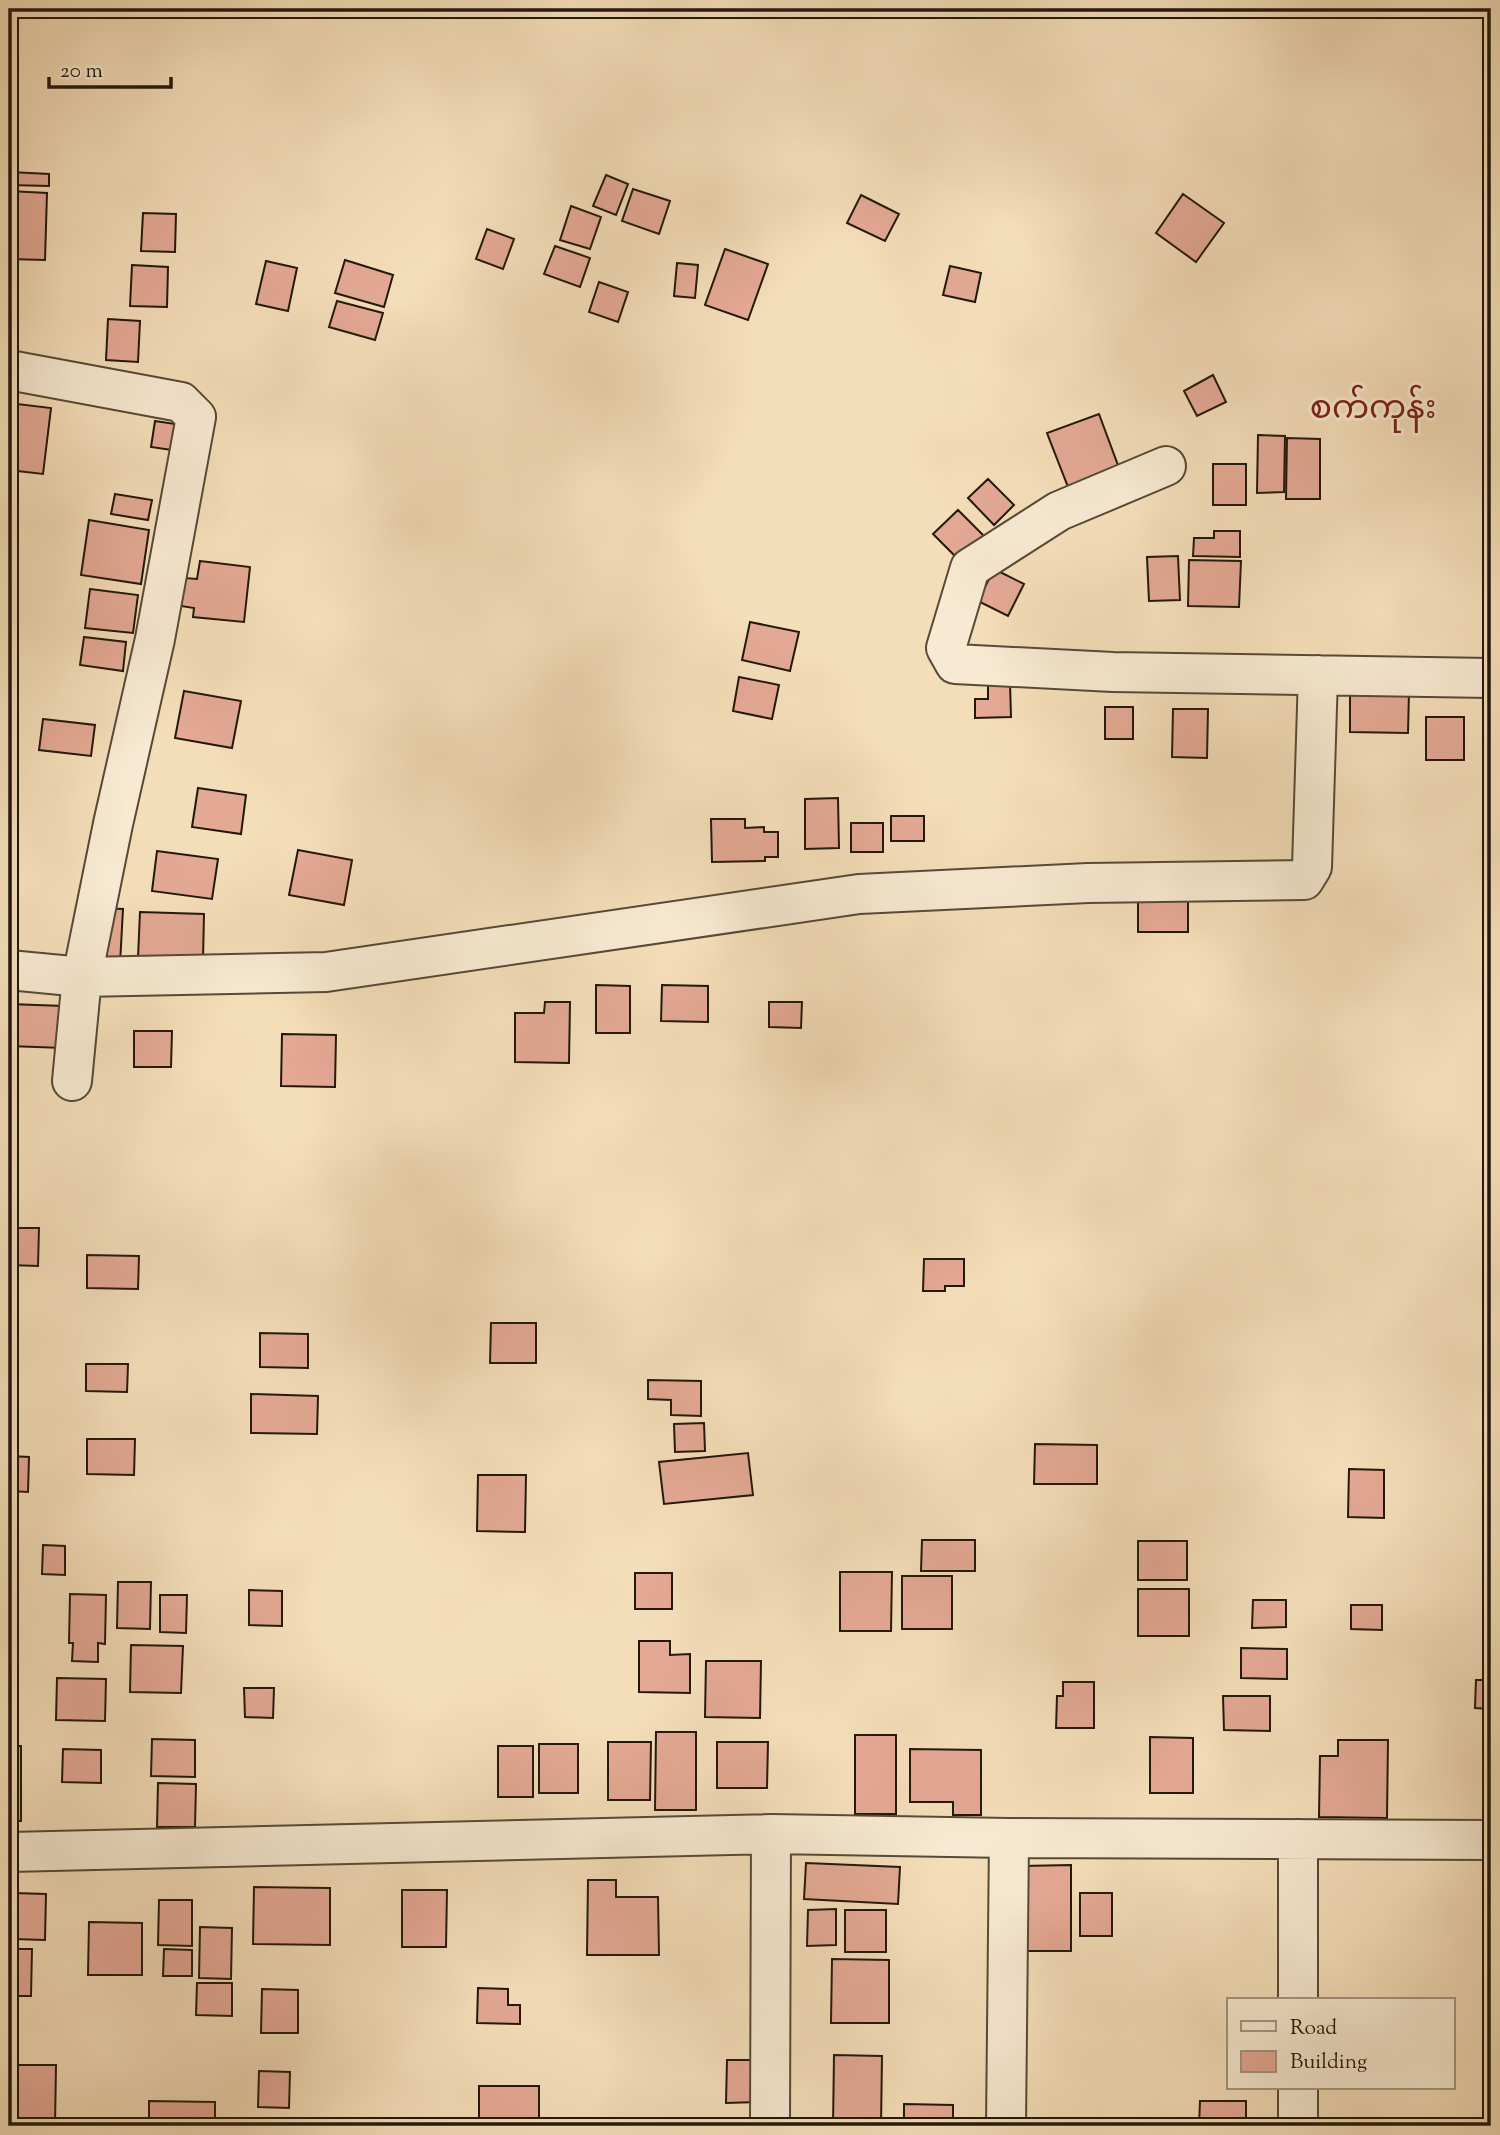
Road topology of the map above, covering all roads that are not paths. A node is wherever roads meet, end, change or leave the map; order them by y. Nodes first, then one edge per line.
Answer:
1 (9, 370) edge
2 (1166, 467) dead end
3 (1318, 675) junction
4 (1491, 678) edge
5 (9, 970) edge
6 (82, 977) junction
7 (72, 1081) dead end
8 (771, 1834) junction
9 (1009, 1838) junction
10 (1297, 1839) junction
11 (1491, 1840) edge
12 (9, 1852) edge
13 (1298, 1998) edge
14 (1298, 2090) edge
15 (771, 2126) edge
16 (1006, 2126) edge
17 (1298, 2126) edge

1 - 6 street
2 - 3 street
3 - 4 street
3 - 6 street
5 - 6 street
6 - 7 street
8 - 9 street
8 - 12 street
8 - 15 street
9 - 10 street
9 - 16 street
10 - 11 street
10 - 13 street
14 - 17 street

